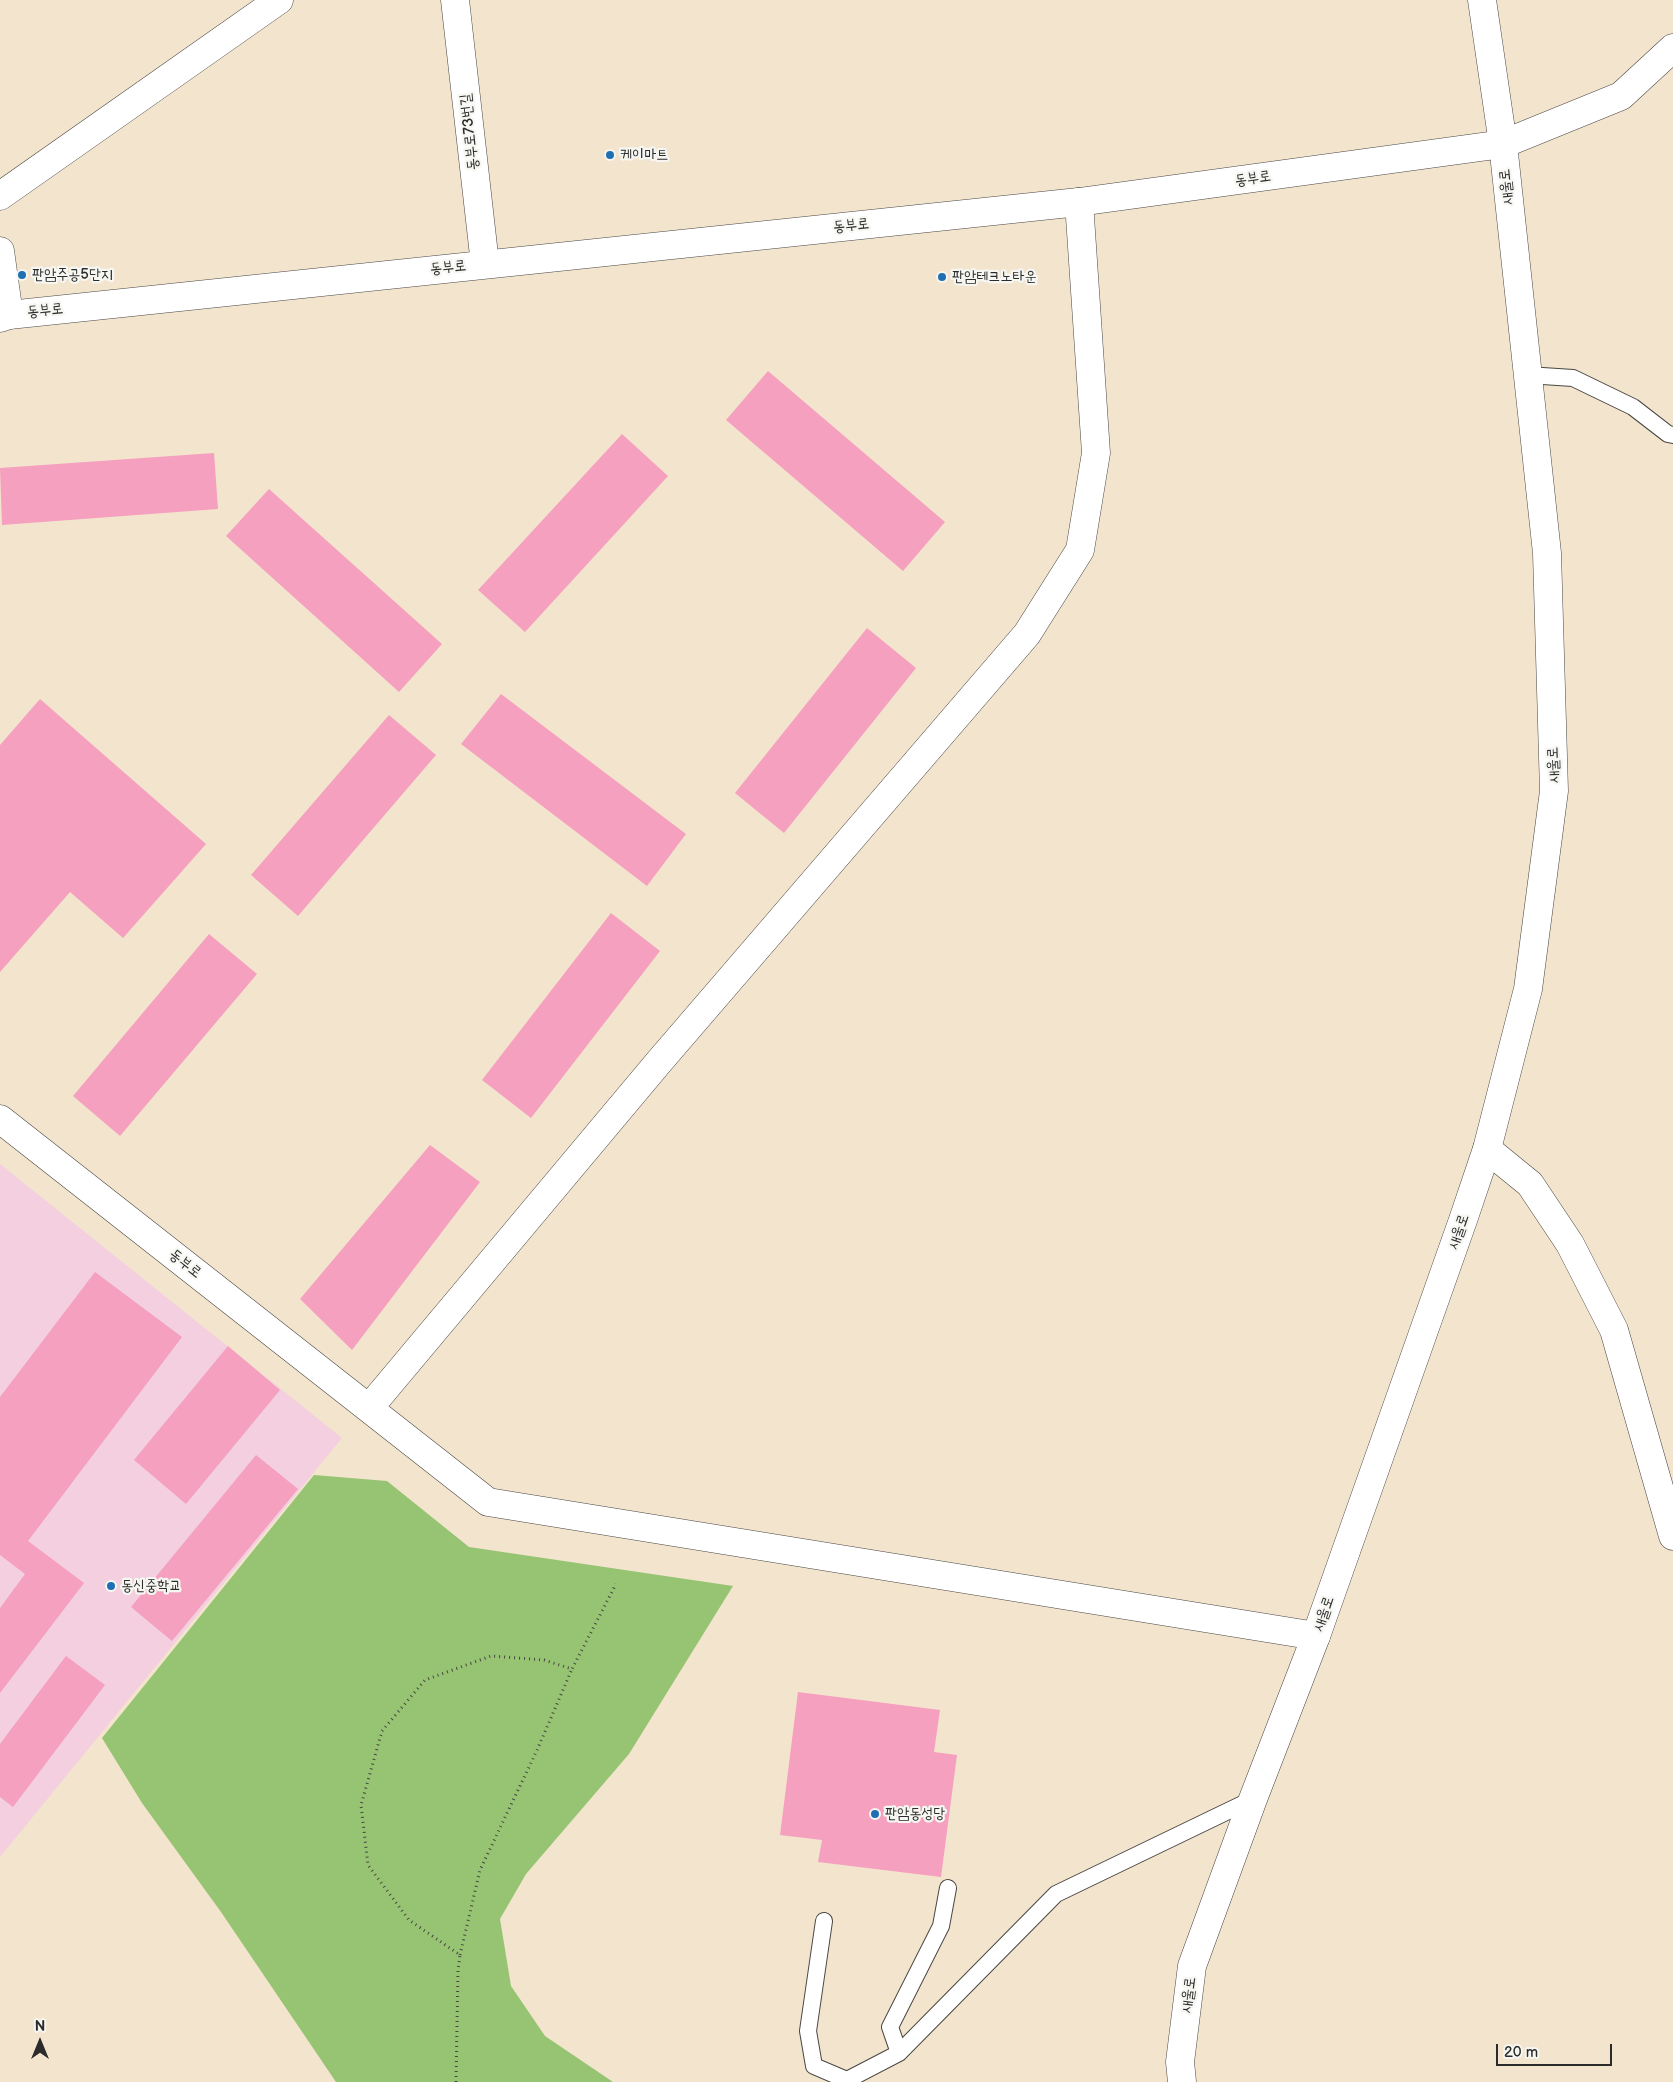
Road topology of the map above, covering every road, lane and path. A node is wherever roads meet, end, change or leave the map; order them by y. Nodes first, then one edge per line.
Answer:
1 (279, 0) edge
2 (455, 0) edge
3 (1482, 0) edge
4 (1673, 48) edge
5 (1503, 144) junction
6 (0, 196) edge
7 (1079, 202) junction
8 (0, 251) edge
9 (485, 264) junction
10 (5, 316) edge
11 (1527, 374) junction
12 (1673, 435) edge
13 (0, 1119) edge
14 (1486, 1149) junction
15 (370, 1408) junction
16 (1673, 1536) edge
17 (616, 1584) dead end
18 (1316, 1636) junction
19 (572, 1669) junction
20 (1253, 1799) junction
21 (948, 1888) dead end
22 (824, 1921) dead end
23 (460, 1955) junction
24 (899, 2053) junction
25 (456, 2082) edge
26 (1182, 2082) edge

1 - 6 street
2 - 9 street, 동부로73번길
3 - 5 street, 새울로
4 - 5 street, 동부로
5 - 7 street, 동부로
5 - 11 street, 새울로
7 - 9 street, 동부로
7 - 15 street
8 - 10 street
9 - 10 street, 동부로
11 - 12 lane
11 - 14 street, 새울로
13 - 15 street, 동부로
14 - 16 street
14 - 18 street, 새울로
15 - 18 street, 동부로
17 - 19 path
18 - 20 street, 새울로
19 - 23 path
19 - 23 path
20 - 24 lane
20 - 26 street, 새울로
21 - 24 lane
22 - 24 lane
23 - 25 path

